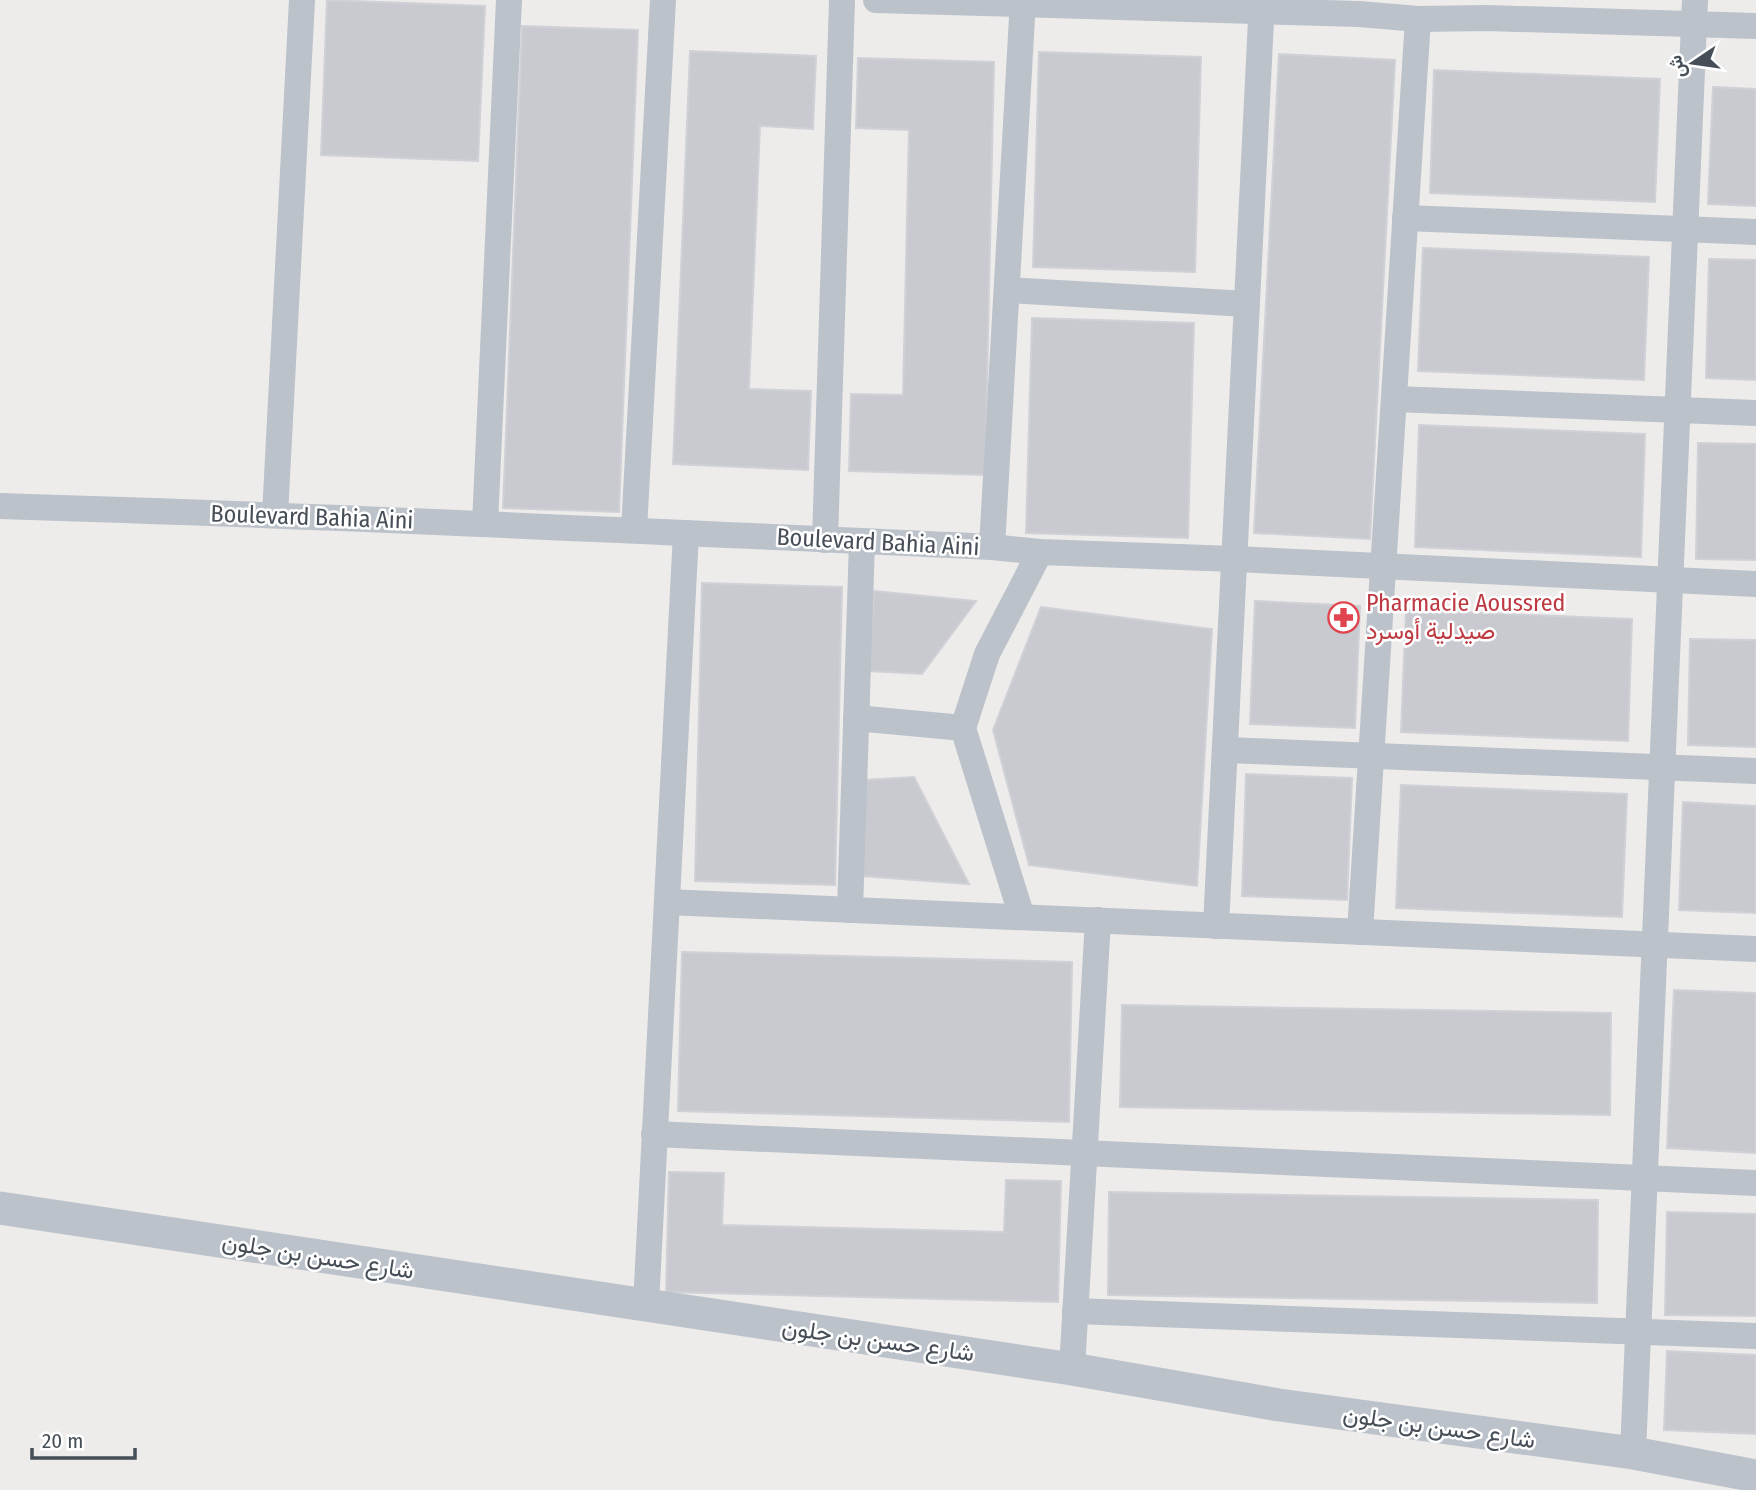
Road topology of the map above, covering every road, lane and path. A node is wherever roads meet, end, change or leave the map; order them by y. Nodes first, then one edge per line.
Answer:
1 (302, 0) edge
2 (509, 0) edge
3 (663, 0) edge
4 (842, 0) edge
5 (876, 0) edge
6 (1023, 2) edge
7 (1262, 6) edge
8 (1359, 7) edge
9 (1488, 9) edge
10 (1695, 12) edge
11 (1418, 19) junction
12 (1756, 26) edge
13 (1405, 218) junction
14 (1686, 230) junction
15 (1756, 232) edge
16 (1007, 290) junction
17 (1247, 304) junction
18 (1394, 399) junction
19 (1678, 409) junction
20 (1756, 413) edge
21 (0, 506) edge
22 (275, 514) junction
23 (485, 524) junction
24 (634, 530) junction
25 (686, 533) junction
26 (825, 540) junction
27 (862, 542) junction
28 (992, 547) junction
29 (1040, 552) junction
30 (1234, 559) junction
31 (1383, 566) junction
32 (1671, 580) junction
33 (1756, 584) edge
34 (856, 718) junction
35 (963, 728) junction
36 (1225, 750) junction
37 (1371, 757) junction
38 (1662, 769) junction
39 (1756, 771) edge
40 (667, 902) junction
41 (850, 910) junction
42 (1022, 917) junction
43 (1098, 920) junction
44 (1216, 926) junction
45 (1360, 932) junction
46 (1655, 944) junction
47 (1756, 950) edge
48 (654, 1133) junction
49 (1085, 1153) junction
50 (1645, 1178) junction
51 (1756, 1183) edge
52 (0, 1208) edge
53 (646, 1306) junction
54 (1075, 1311) junction
55 (1638, 1331) junction
56 (1756, 1336) edge
57 (1072, 1369) junction
58 (1633, 1453) junction
59 (1756, 1476) edge

1 - 22 street
2 - 23 street
3 - 24 street
4 - 26 street
5 - 6 street
6 - 7 street
6 - 16 street
7 - 8 street
7 - 17 street
8 - 11 street
9 - 10 street
9 - 11 street
10 - 12 street
10 - 14 street
11 - 13 street
13 - 14 street
13 - 18 street
14 - 15 street
14 - 19 street
16 - 17 street
16 - 28 street
17 - 30 street
18 - 19 street
18 - 31 street
19 - 20 street
19 - 32 street
21 - 22 street, Boulevard Bahia Aini
22 - 23 street, Boulevard Bahia Aini
23 - 24 street, Boulevard Bahia Aini
24 - 25 street, Boulevard Bahia Aini
25 - 26 street, Boulevard Bahia Aini
25 - 40 street
26 - 27 street, Boulevard Bahia Aini
27 - 28 street, Boulevard Bahia Aini
27 - 34 street
28 - 29 street, Boulevard Bahia Aini
29 - 30 street, Boulevard Bahia Aini
29 - 35 street
30 - 31 street, Boulevard Bahia Aini
30 - 36 street
31 - 32 street, Boulevard Bahia Aini
31 - 37 street
32 - 33 street, Boulevard Bahia Aini
32 - 38 street
34 - 35 street
34 - 41 street
35 - 42 street
36 - 37 street
36 - 44 street
37 - 38 street
37 - 45 street
38 - 39 street
38 - 46 street
40 - 41 street
40 - 48 street
41 - 42 street
42 - 43 street
43 - 44 street
43 - 49 street
44 - 45 street
45 - 46 street
46 - 47 street
46 - 50 street
48 - 49 street
48 - 53 street
49 - 50 street
49 - 54 street
50 - 51 street
50 - 55 street
52 - 53 street, شارع حسن بن جلون
53 - 57 street, شارع حسن بن جلون
54 - 55 street
54 - 57 street
55 - 56 street
55 - 58 street
57 - 58 street, شارع حسن بن جلون
58 - 59 street, شارع حسن بن جلون

